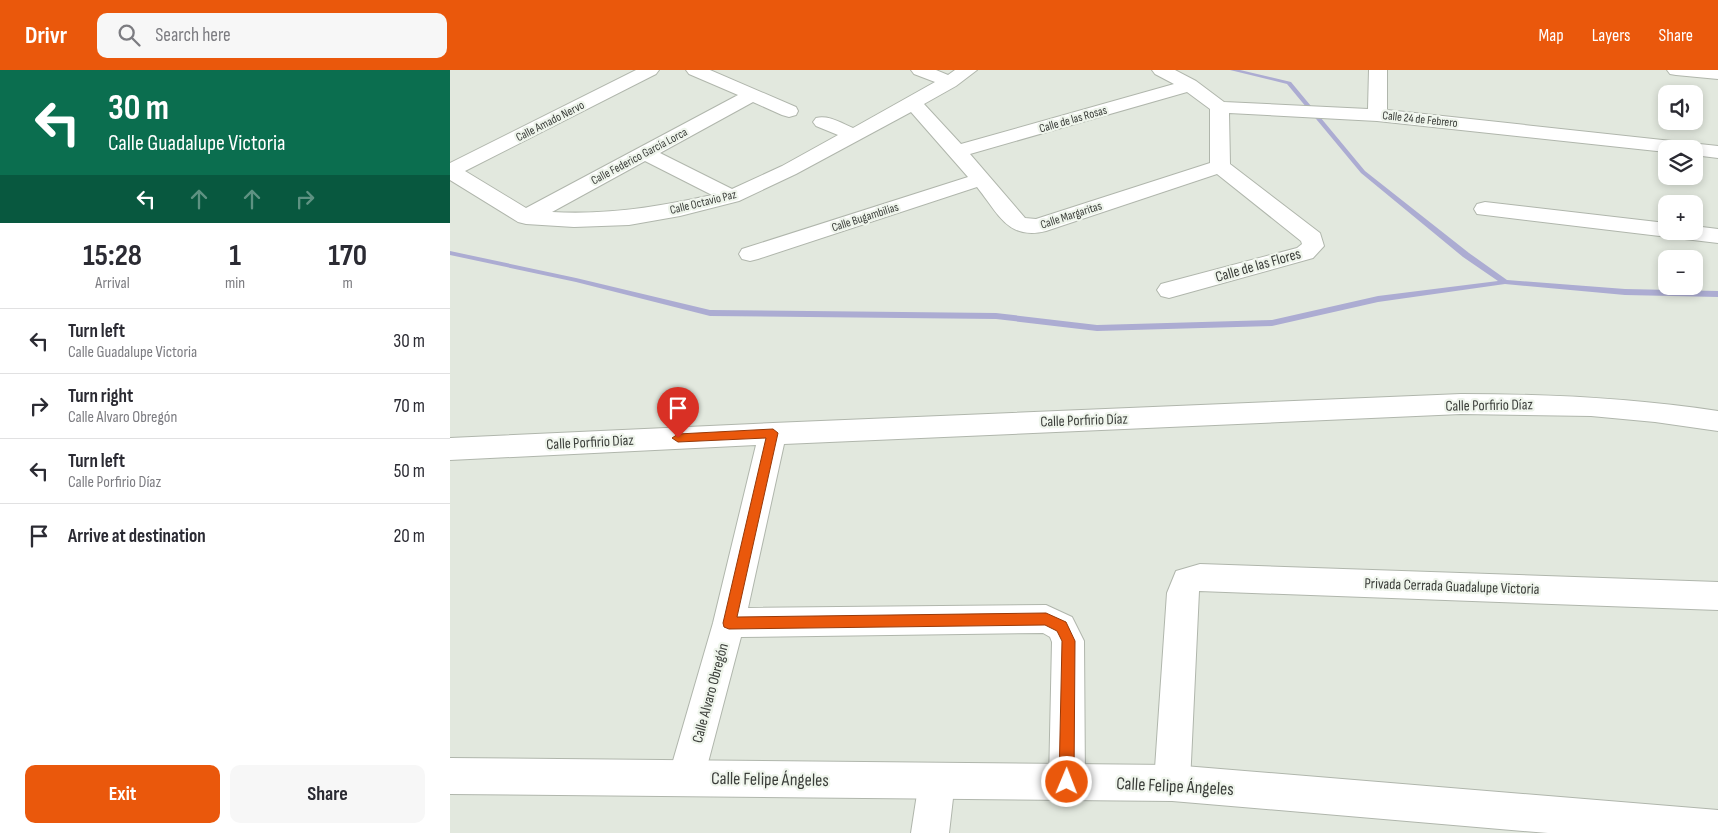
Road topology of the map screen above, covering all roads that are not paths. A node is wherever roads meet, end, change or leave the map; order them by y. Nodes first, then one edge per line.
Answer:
1 (650, 70) edge
2 (695, 70) edge
3 (920, 70) edge
4 (968, 70) edge
5 (1162, 70) edge
6 (1378, 70) edge
7 (1676, 70) edge
8 (1718, 74) edge
9 (950, 82) junction
10 (1190, 85) junction
11 (752, 95) junction
12 (913, 103) junction
13 (1219, 107) junction
14 (789, 111) dead end
15 (1377, 115) junction
16 (823, 122) dead end
17 (854, 135) junction
18 (1658, 146) edge
19 (1703, 150) edge
20 (956, 152) junction
21 (1718, 152) edge
22 (644, 153) junction
23 (1220, 166) junction
24 (450, 171) edge
25 (981, 179) junction
26 (732, 197) junction
27 (1485, 209) dead end
28 (526, 217) junction
29 (1658, 229) edge
30 (1703, 234) edge
31 (1718, 236) edge
32 (750, 254) dead end
33 (1169, 290) dead end
34 (1718, 421) edge
35 (773, 433) junction
36 (450, 449) edge
37 (1716, 601) edge
38 (729, 623) junction
39 (450, 776) edge
40 (686, 778) junction
41 (937, 781) junction
42 (1067, 782) junction
43 (1172, 783) junction
44 (1718, 829) edge
45 (930, 833) edge

1 - 24 street, Calle Amado Nervo
2 - 11 street
3 - 9 street
4 - 9 street, Calle Octavio Paz
5 - 10 street
6 - 15 street
7 - 8 street
9 - 12 street, Calle Octavio Paz
10 - 13 street
10 - 20 street, Calle de las Rosas
11 - 14 street
11 - 22 street, Calle Federico García Lorca
12 - 17 street, Calle Octavio Paz
12 - 20 street, Calle Margaritas
13 - 15 street, Calle 24 de Febrero
13 - 23 street
15 - 18 street, Calle 24 de Febrero
16 - 17 street
17 - 26 street, Calle Octavio Paz
19 - 21 street
20 - 25 street, Calle Margaritas
22 - 26 street
22 - 28 street, Calle Federico García Lorca
23 - 25 street, Calle Margaritas
23 - 33 street, Calle de las Flores
24 - 28 street, Calle Octavio Paz
25 - 32 street, Calle Bugambilias
26 - 28 street, Calle Octavio Paz
27 - 29 street
30 - 31 street
34 - 35 street, Calle Porfirio Díaz
35 - 36 street, Calle Porfirio Díaz
35 - 38 street, Calle Alvaro Obregón
37 - 43 street, Privada Cerrada Guadalupe Victoria
38 - 40 street, Calle Alvaro Obregón
38 - 42 street
39 - 40 street, Calle Felipe Ángeles
40 - 41 street, Calle Felipe Ángeles
41 - 42 street, Calle Felipe Ángeles
41 - 45 street
42 - 43 street, Calle Felipe Ángeles
43 - 44 street, Calle Felipe Ángeles

